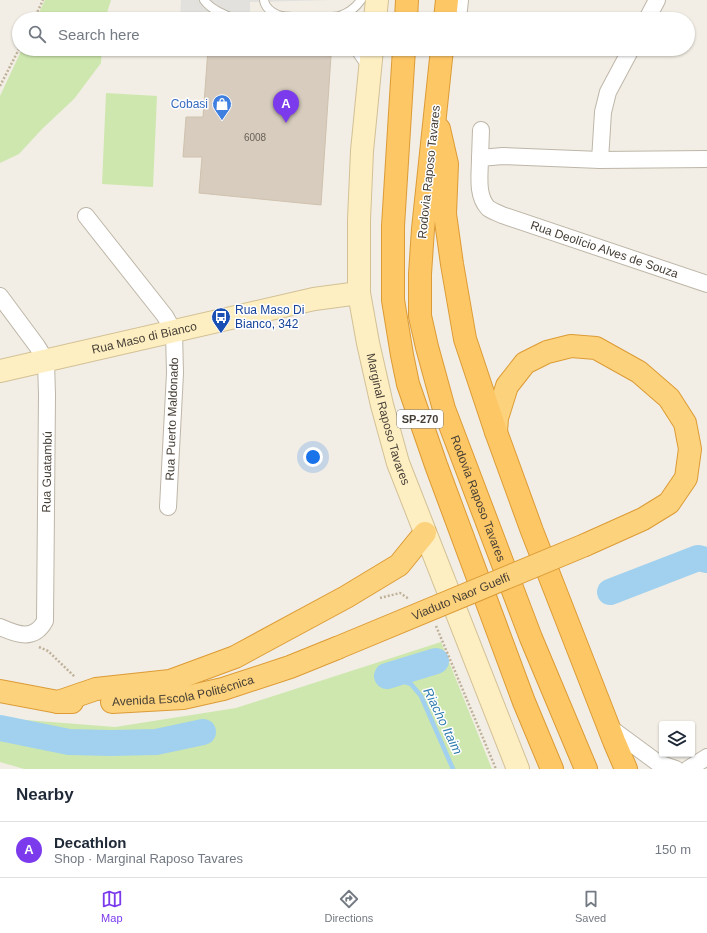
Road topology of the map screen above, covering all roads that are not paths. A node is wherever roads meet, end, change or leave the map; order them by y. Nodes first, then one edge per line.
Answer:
1 (204, 0) edge
2 (264, 0) edge
3 (361, 0) edge
4 (377, 0) edge
5 (407, 0) edge
6 (447, 0) edge
7 (460, 0) edge
8 (657, 0) edge
9 (219, 12) edge
10 (272, 12) edge
11 (348, 12) edge
12 (376, 12) edge
13 (406, 12) edge
14 (446, 12) edge
15 (459, 12) edge
16 (651, 12) edge
17 (360, 56) edge
18 (371, 56) edge
19 (404, 56) edge
20 (441, 56) edge
21 (446, 56) edge
22 (627, 56) edge
23 (440, 71) junction
24 (369, 72) junction
25 (435, 110) junction
26 (481, 130) dead end
27 (480, 158) junction
28 (707, 159) edge
29 (600, 160) junction
30 (86, 216) dead end
31 (707, 284) edge
32 (359, 293) junction
33 (0, 296) edge
34 (174, 332) junction
35 (46, 361) junction
36 (0, 371) edge
37 (496, 432) junction
38 (168, 506) dead end
39 (425, 533) junction
40 (5, 629) edge
41 (337, 648) joint
42 (0, 691) edge
43 (58, 702) junction
44 (609, 727) junction
45 (707, 757) edge
46 (518, 769) edge
47 (552, 769) edge
48 (586, 769) edge
49 (626, 769) edge
50 (676, 769) edge
51 (688, 769) edge

1 - 9 lane
2 - 10 lane
3 - 11 lane
4 - 12 main road
5 - 13 highway
6 - 14 highway
7 - 15 street
8 - 16 street
17 - 24 lane
18 - 24 main road, Marginal Raposo Tavares
19 - 47 highway, SP-270
20 - 23 highway, Rodovia Raposo Tavares / SP-270
21 - 23 street
22 - 29 street
23 - 25 highway, Rodovia Raposo Tavares / SP-270
24 - 32 main road, Marginal Raposo Tavares
25 - 37 highway
25 - 48 highway, Rodovia Raposo Tavares / SP-270
26 - 27 street, Rua Deolício Alves de Souza
27 - 29 street
27 - 31 street, Rua Deolício Alves de Souza
28 - 29 street
30 - 34 street, Rua Puerto Maldonado
32 - 34 main road, Rua Maso di Bianco
32 - 39 main road, Marginal Raposo Tavares
33 - 35 street, Rua Guatambú
34 - 35 main road, Rua Maso di Bianco
34 - 38 street, Rua Puerto Maldonado
35 - 36 main road, Rua Maso di Bianco
35 - 40 street, Rua Guatambú
37 - 41 highway, Viaduto Naor Guelfi, bridge
37 - 44 highway
39 - 43 highway
39 - 46 main road, Marginal Raposo Tavares
41 - 43 highway, Avenida Escola Politécnica
42 - 43 highway, Avenida Escola Politécnica
44 - 49 highway
44 - 50 street
45 - 51 street

